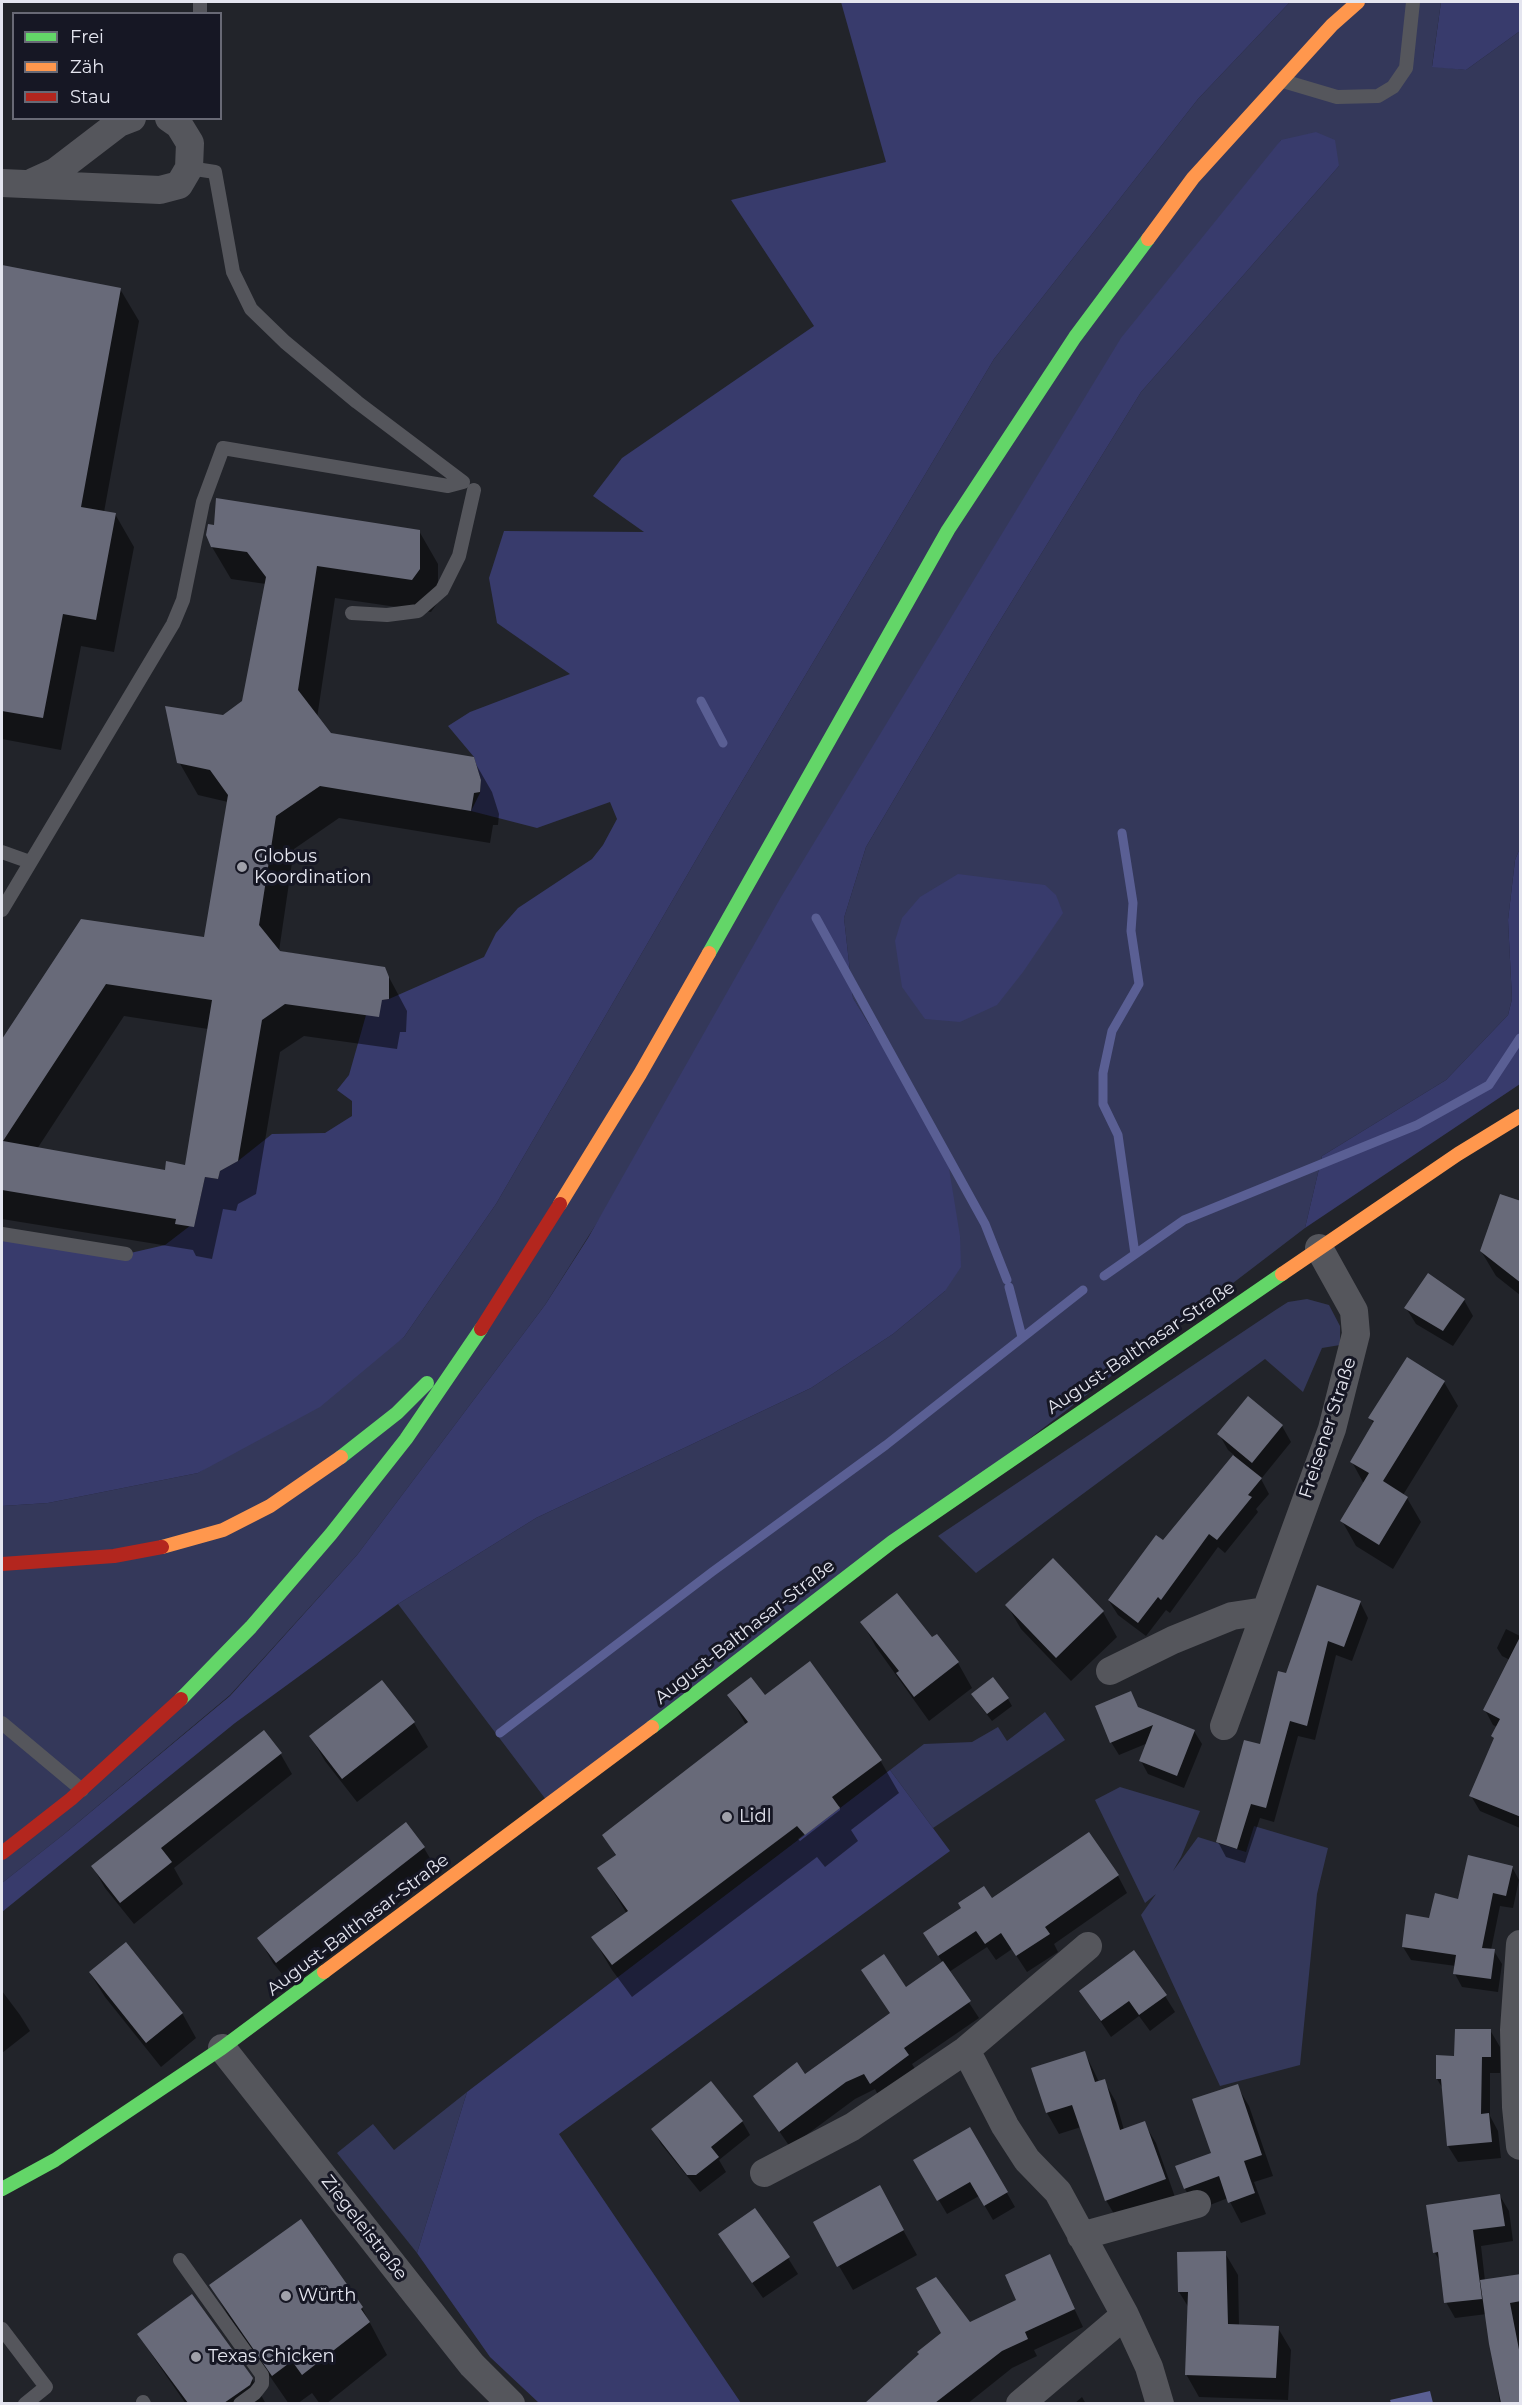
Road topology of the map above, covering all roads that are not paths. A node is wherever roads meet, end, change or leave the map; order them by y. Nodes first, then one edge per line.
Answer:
1 (1358, 2) edge
2 (1413, 2) edge
3 (1281, 80) junction
4 (127, 120) edge
5 (172, 120) edge
6 (189, 168) junction
7 (2, 183) edge
8 (31, 183) junction
9 (474, 490) dead end
10 (352, 613) dead end
11 (2, 852) edge
12 (30, 862) junction
13 (2, 910) edge
14 (1521, 1116) edge
15 (2, 1233) edge
16 (1319, 1248) junction
17 (126, 1254) dead end
18 (512, 1283) junction
19 (2, 1564) edge
20 (1265, 1611) junction
21 (1110, 1671) dead end
22 (2, 1723) edge
23 (1224, 1726) dead end
24 (82, 1790) junction
25 (2, 1853) edge
26 (1521, 1944) edge
27 (1088, 1946) dead end
28 (222, 2048) junction
29 (966, 2050) junction
30 (1521, 2146) edge
31 (764, 2173) dead end
32 (2, 2189) edge
33 (1197, 2204) dead end
34 (1081, 2236) junction
35 (180, 2260) dead end
36 (1125, 2315) junction
37 (2, 2329) edge
38 (25, 2403) edge
39 (240, 2403) edge
40 (511, 2403) edge
41 (1020, 2403) edge
42 (1160, 2403) edge

1 - 3 main road
2 - 3 lane
3 - 18 main road
4 - 8 street
5 - 6 street
6 - 8 street
6 - 12 lane
7 - 8 street
9 - 10 lane
11 - 12 lane
12 - 13 lane
14 - 16 main road, August-Balthasar-Straße
15 - 17 lane
16 - 20 street, Freisener Straße
16 - 28 main road, August-Balthasar-Straße
18 - 19 main road
18 - 24 main road
20 - 21 street
20 - 23 street, Freisener Straße
22 - 24 lane
24 - 25 main road
26 - 30 street
27 - 29 street
28 - 32 main road, August-Balthasar-Straße
28 - 40 street, Ziegeleistraße
29 - 31 street
29 - 34 street
33 - 34 street
34 - 36 street
35 - 39 lane
36 - 41 street
36 - 42 street
37 - 38 lane

